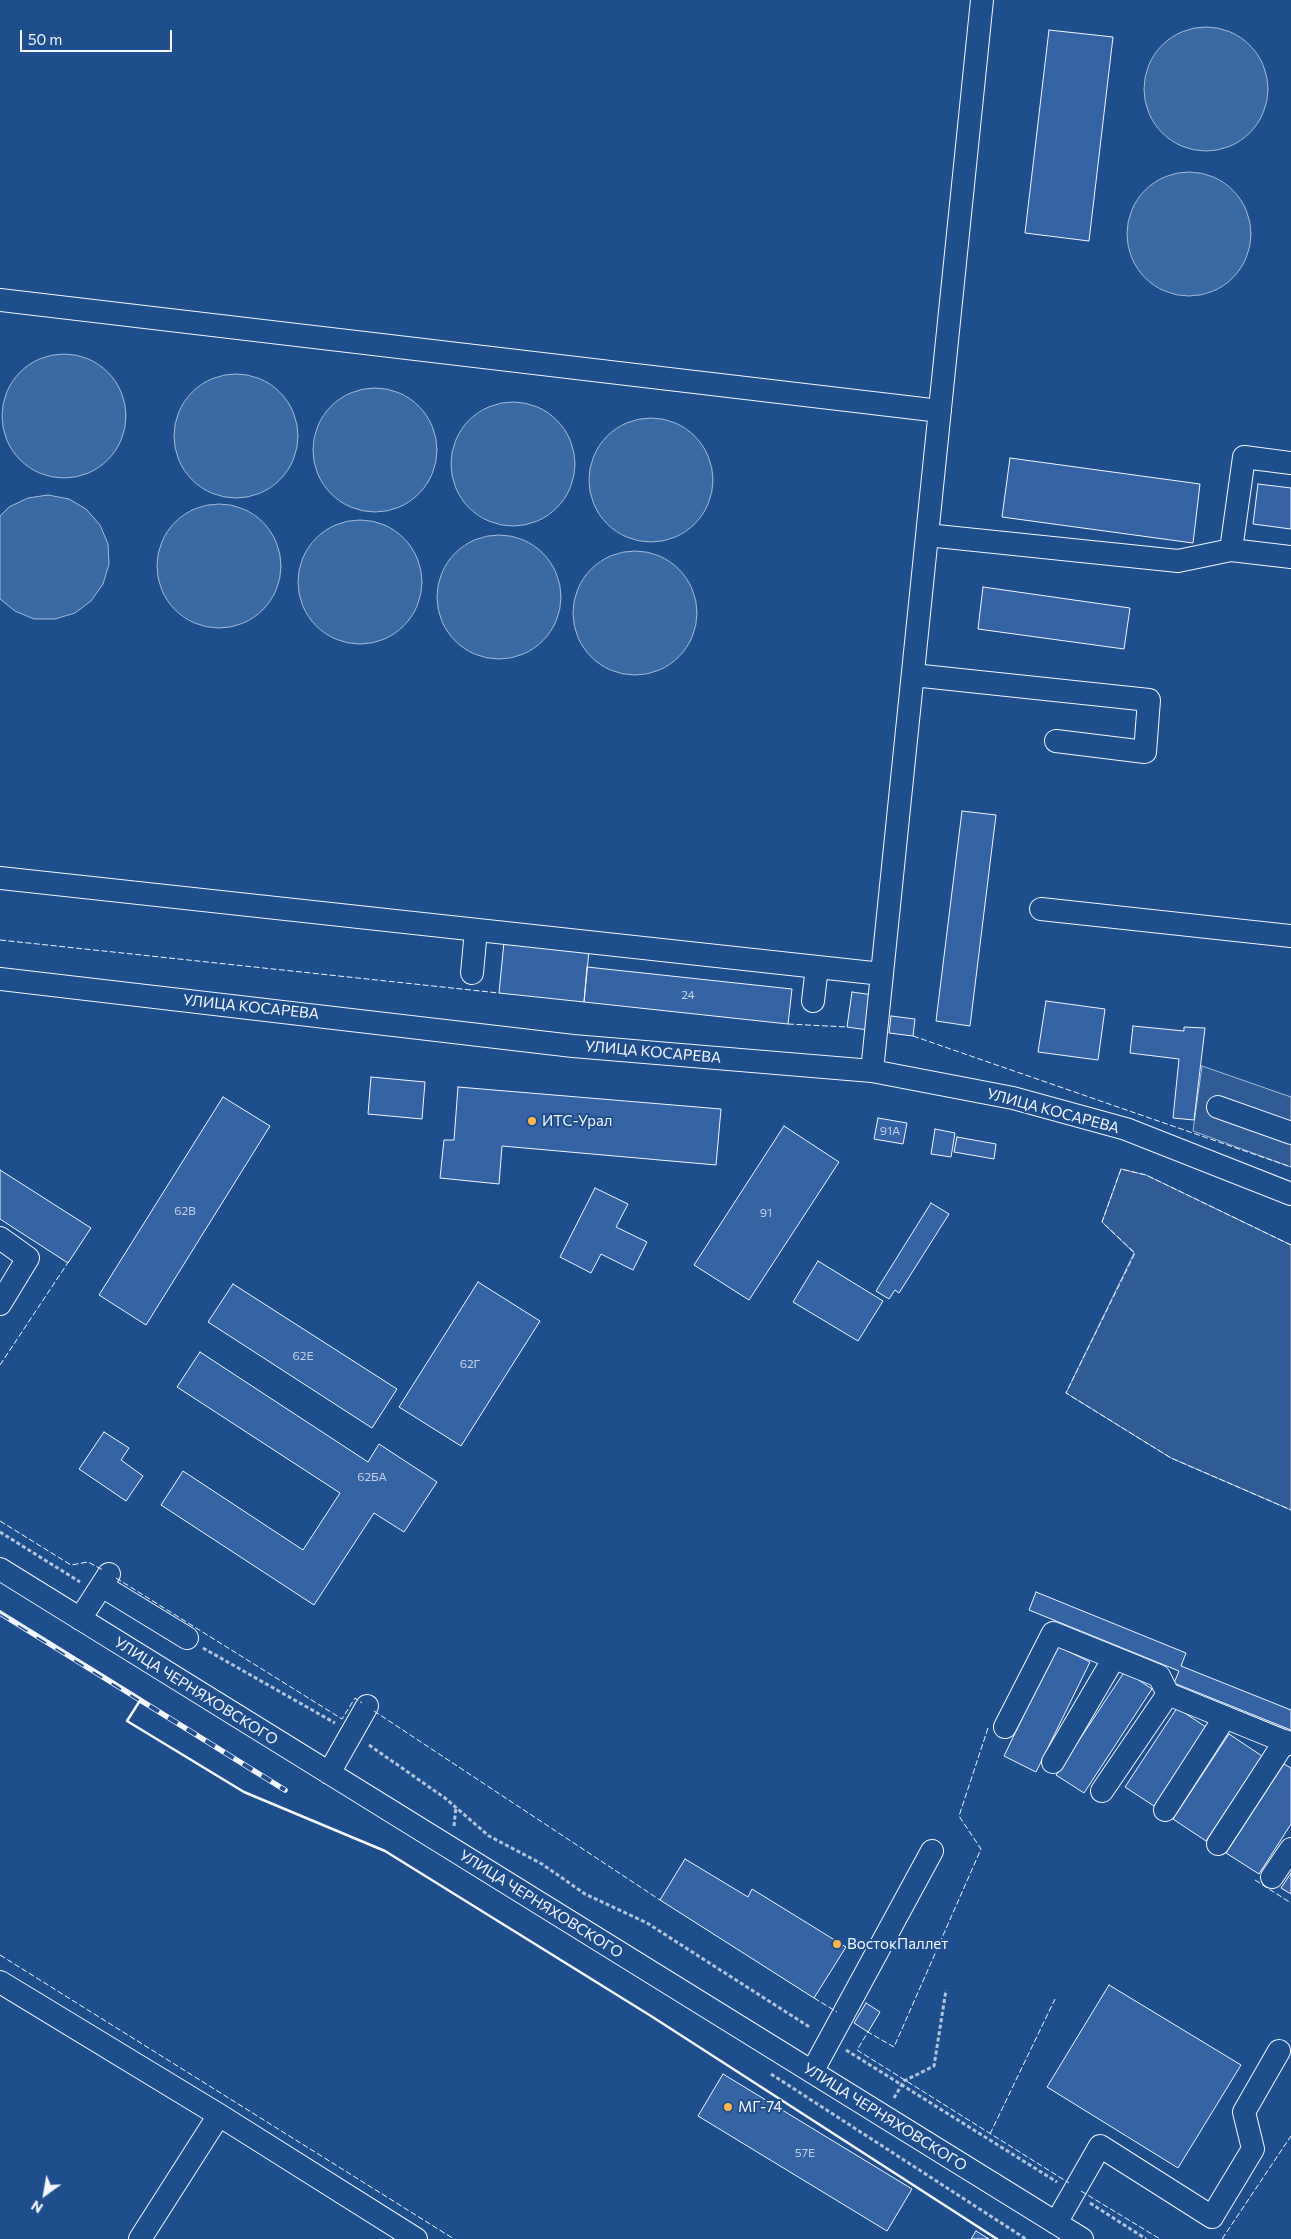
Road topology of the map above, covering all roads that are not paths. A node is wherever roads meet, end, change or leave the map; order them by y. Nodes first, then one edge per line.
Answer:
1 (982, 0) edge
2 (0, 300) edge
3 (940, 411) junction
4 (1291, 463) edge
5 (927, 535) junction
6 (1231, 550) junction
7 (1291, 557) edge
8 (913, 675) junction
9 (1056, 741) dead end
10 (0, 878) edge
11 (1041, 909) dead end
12 (476, 930) junction
13 (1291, 936) edge
14 (817, 967) junction
15 (472, 973) dead end
16 (882, 974) junction
17 (0, 979) edge
18 (813, 1001) dead end
19 (872, 1070) junction
20 (1218, 1107) dead end
21 (1291, 1133) edge
22 (1291, 1194) edge
23 (0, 1238) edge
24 (0, 1304) edge
25 (0, 1569) edge
26 (80, 1619) junction
27 (187, 1638) road end
28 (1114, 1658) junction
29 (1168, 1694) junction
30 (367, 1706) dead end
31 (1225, 1717) junction
32 (1005, 1727) dead end
33 (1288, 1742) edge
34 (1053, 1762) dead end
35 (329, 1773) junction
36 (1102, 1791) dead end
37 (1165, 1810) dead end
38 (1218, 1844) dead end
39 (1291, 1849) edge
40 (932, 1852) dead end
41 (1272, 1877) dead end
42 (0, 1982) edge
43 (1279, 2051) dead end
44 (812, 2072) junction
45 (219, 2115) junction
46 (1056, 2222) junction
47 (140, 2239) edge
48 (416, 2239) edge
49 (1082, 2239) edge

1 - 3 street
2 - 3 street
3 - 5 street
4 - 6 street
5 - 6 street
5 - 8 street
6 - 7 street
8 - 9 street
8 - 16 street
10 - 12 street
11 - 13 street
12 - 14 street
12 - 15 street
14 - 16 street
14 - 18 street
16 - 19 street
17 - 19 street, УЛИЦА КОСАРЕВА
19 - 22 street, УЛИЦА КОСАРЕВА
20 - 21 street
23 - 24 street
25 - 26 street, УЛИЦА ЧЕРНЯХОВСКОГО
26 - 27 street
26 - 35 street, УЛИЦА ЧЕРНЯХОВСКОГО
28 - 29 street
28 - 32 street
28 - 34 street
29 - 31 street
29 - 36 street
30 - 35 street
31 - 33 street
31 - 37 street
33 - 38 street
35 - 44 street, УЛИЦА ЧЕРНЯХОВСКОГО
39 - 41 street
40 - 44 street
42 - 45 street
43 - 46 street
44 - 46 street, УЛИЦА ЧЕРНЯХОВСКОГО
45 - 47 street
45 - 48 street
46 - 49 street, УЛИЦА ЧЕРНЯХОВСКОГО

